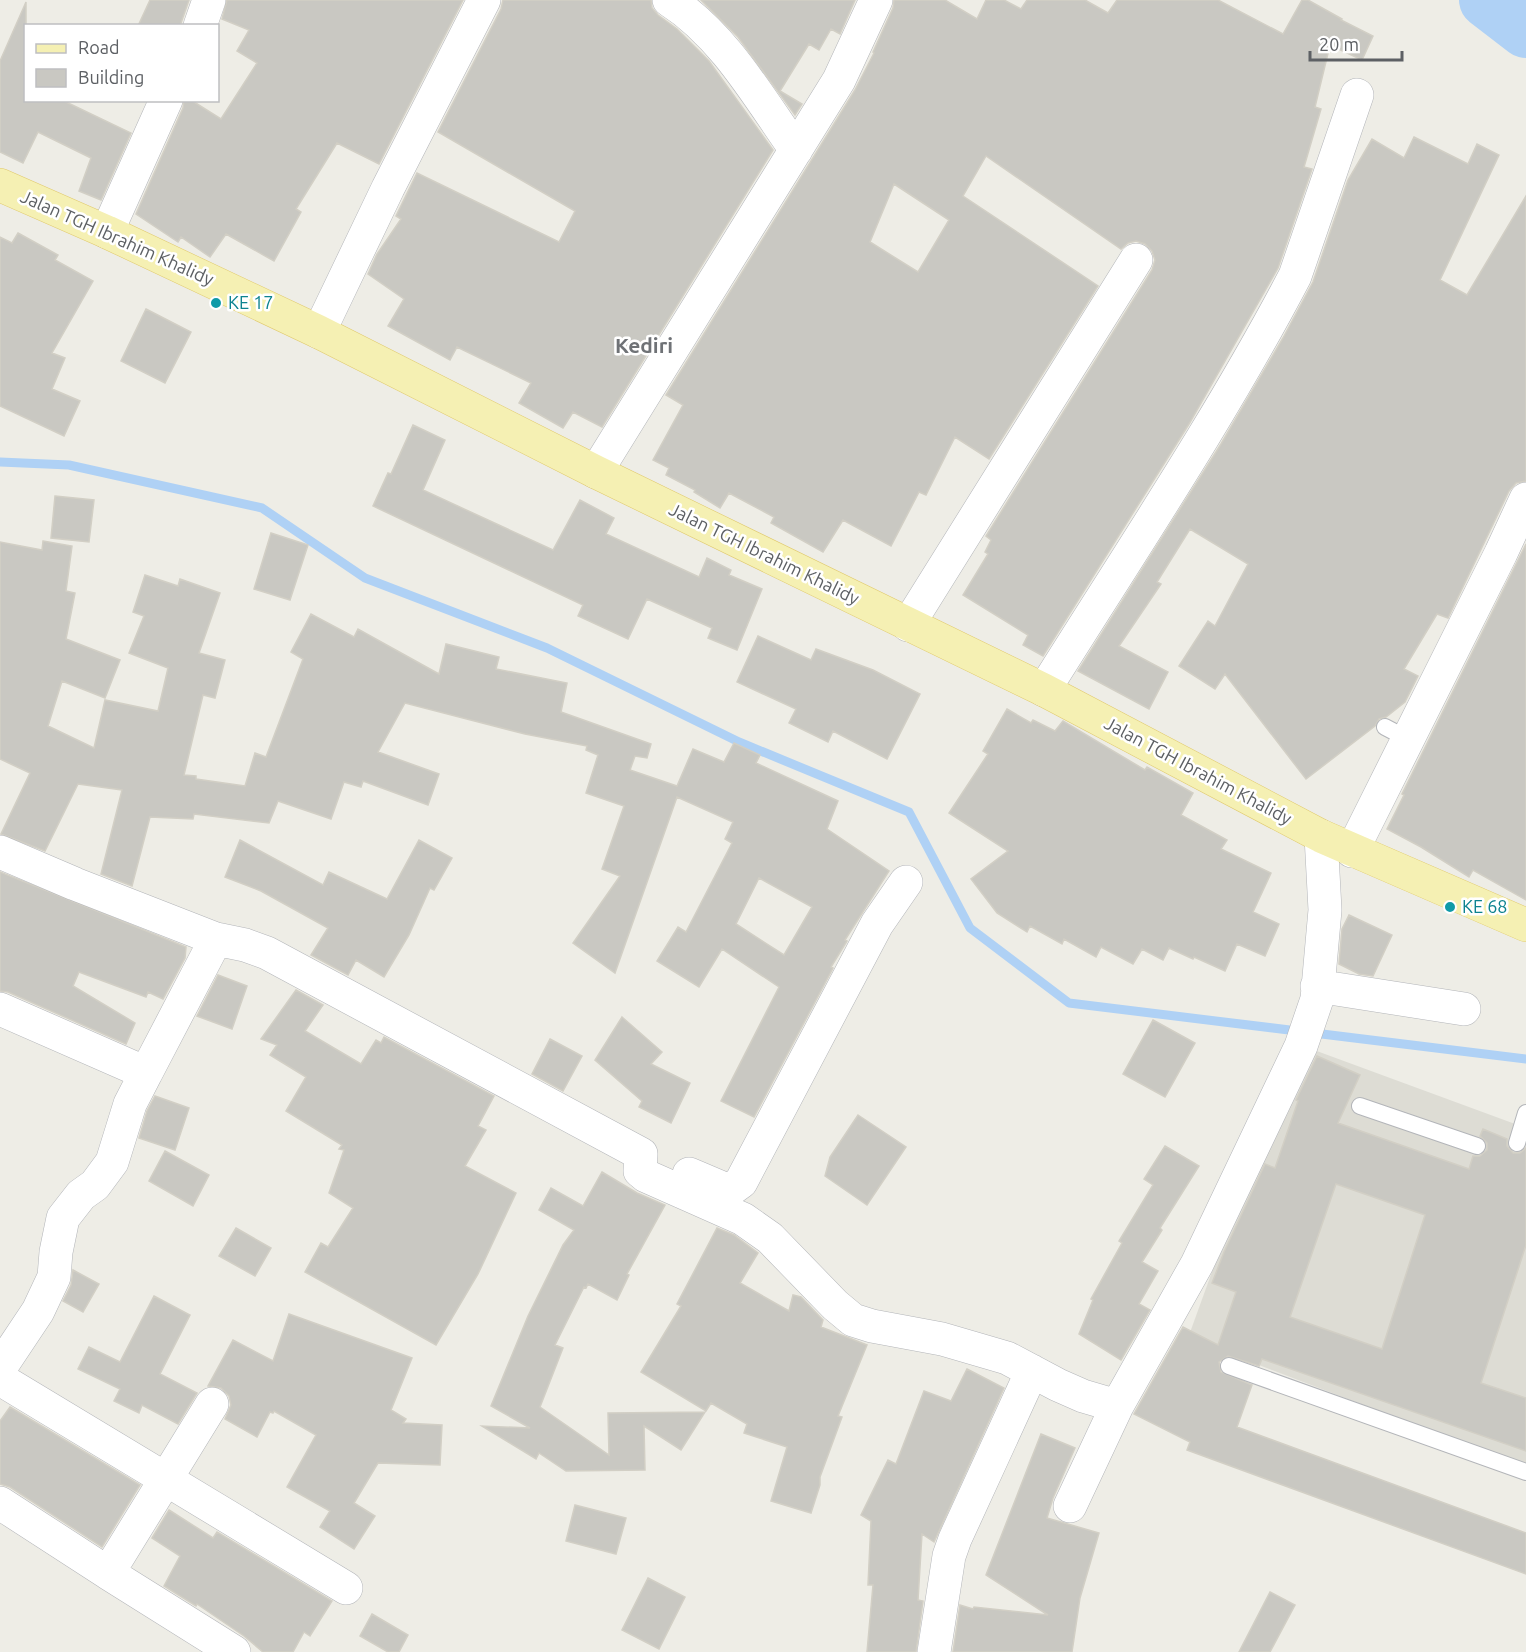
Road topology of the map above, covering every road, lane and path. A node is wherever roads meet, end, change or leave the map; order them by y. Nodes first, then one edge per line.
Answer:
1 (209, 0) edge
2 (484, 0) edge
3 (669, 0) edge
4 (876, 0) edge
5 (201, 24) edge
6 (1357, 95) dead end
7 (165, 102) edge
8 (796, 150) junction
9 (0, 185) edge
10 (107, 232) junction
11 (1136, 260) dead end
12 (319, 332) junction
13 (596, 472) junction
14 (1526, 499) edge
15 (908, 625) junction
16 (1044, 690) junction
17 (1321, 836) junction
18 (1352, 851) junction
19 (0, 852) edge
20 (906, 882) dead end
21 (1526, 925) edge
22 (216, 939) junction
23 (1317, 993) junction
24 (1464, 1009) dead end
25 (0, 1010) edge
26 (146, 1073) junction
27 (1360, 1106) dead end
28 (1526, 1113) edge
29 (1517, 1143) dead end
30 (1477, 1146) dead end
31 (641, 1154) junction
32 (1229, 1366) dead end
33 (0, 1368) edge
34 (1032, 1371) junction
35 (0, 1379) edge
36 (212, 1404) dead end
37 (1117, 1406) junction
38 (1526, 1472) edge
39 (167, 1480) junction
40 (0, 1503) edge
41 (1070, 1506) dead end
42 (108, 1573) junction
43 (346, 1588) dead end
44 (234, 1652) edge
45 (934, 1652) edge

1 - 5 street
2 - 12 street
3 - 8 street
4 - 8 street
6 - 16 street
7 - 10 street
8 - 13 street
9 - 10 main road, Jalan TGH Ibrahim Khalidy
10 - 12 main road, Jalan TGH Ibrahim Khalidy
11 - 15 street
12 - 13 main road, Jalan TGH Ibrahim Khalidy
13 - 15 main road, Jalan TGH Ibrahim Khalidy
14 - 18 street
15 - 16 main road, Jalan TGH Ibrahim Khalidy
16 - 17 main road, Jalan TGH Ibrahim Khalidy
17 - 18 main road, Jalan TGH Ibrahim Khalidy
17 - 23 street
18 - 21 main road, Jalan TGH Ibrahim Khalidy
19 - 22 street
20 - 31 street
22 - 26 street
22 - 31 street
23 - 24 street
23 - 37 street
25 - 26 street
26 - 33 street
27 - 30 lane
28 - 29 lane
31 - 34 street
32 - 38 lane
34 - 37 street
34 - 45 street
35 - 39 street
36 - 39 street
37 - 41 street
39 - 42 street
39 - 43 street
40 - 42 street
42 - 44 street

